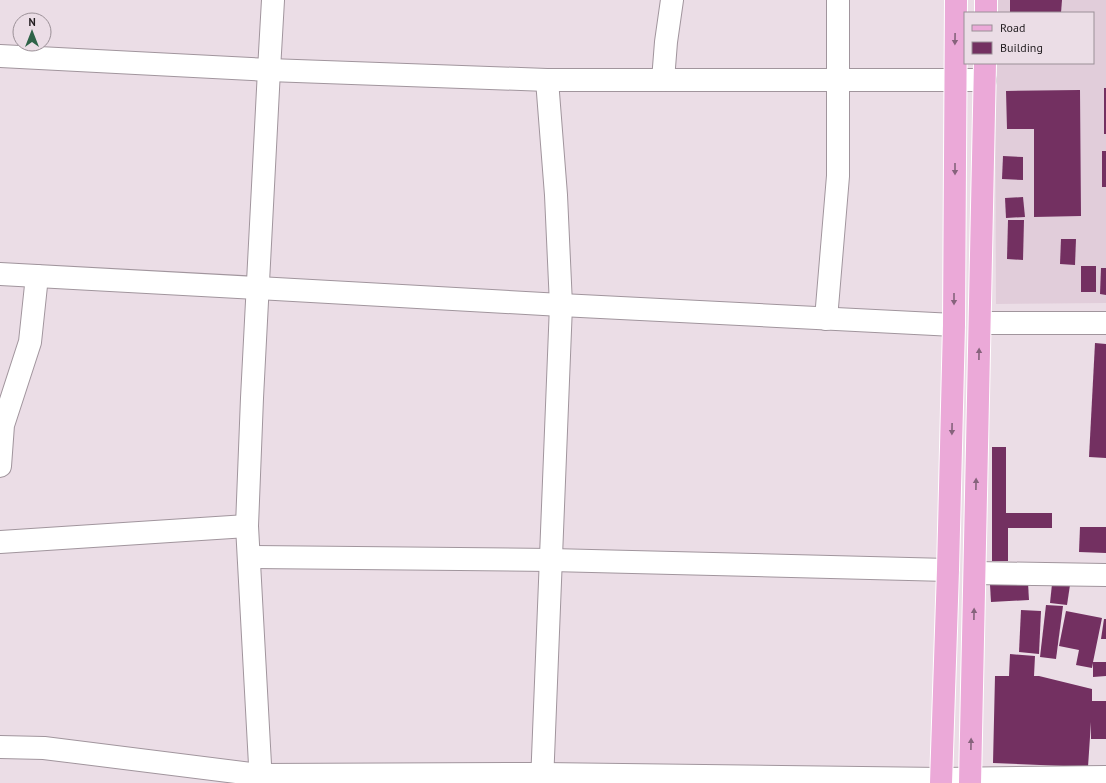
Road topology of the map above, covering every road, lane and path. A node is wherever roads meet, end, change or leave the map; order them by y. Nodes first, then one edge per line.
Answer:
1 (273, 0) edge
2 (672, 0) edge
3 (838, 0) edge
4 (956, 0) edge
5 (986, 0) edge
6 (986, 12) edge
7 (0, 56) edge
8 (269, 70) junction
9 (985, 71) edge
10 (547, 80) junction
11 (663, 80) junction
12 (839, 80) junction
13 (955, 80) junction
14 (0, 274) edge
15 (37, 276) junction
16 (258, 288) junction
17 (561, 305) junction
18 (826, 318) junction
19 (980, 323) junction
20 (1106, 323) edge
21 (954, 325) junction
22 (0, 466) edge
23 (248, 526) junction
24 (0, 542) edge
25 (248, 557) junction
26 (551, 560) junction
27 (948, 570) junction
28 (974, 573) junction
29 (1106, 575) edge
30 (0, 747) edge
31 (1106, 777) edge
32 (543, 778) edge
33 (260, 779) edge
34 (941, 781) edge
35 (970, 781) edge

1 - 8 street
2 - 11 street
3 - 12 street
4 -> 13 main road
5 - 6 main road
7 - 8 street
8 - 10 street
8 - 16 street
9 - 13 street
9 - 19 main road
10 - 11 street
10 - 17 street
11 - 12 street
12 - 13 street
12 - 18 street
13 -> 21 main road
14 - 15 street
15 - 16 street
15 - 22 street
16 - 17 street
16 - 23 street
17 - 18 street
17 - 26 street
18 - 21 street
19 - 20 street
28 -> 19 main road
21 -> 27 main road
23 - 24 street
23 - 25 street
25 - 26 street
25 - 33 street
26 - 27 street
26 - 32 street
27 - 34 main road
28 - 29 street
35 -> 28 main road
30 - 33 street
31 - 35 street
32 - 33 street
32 - 34 street
34 - 35 street

